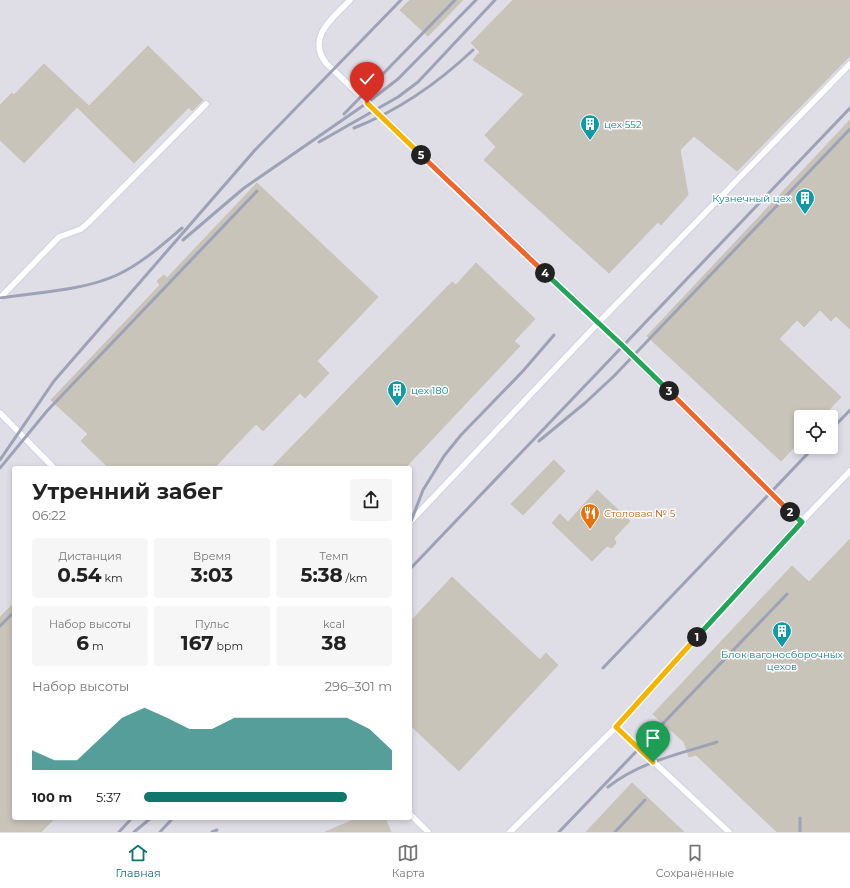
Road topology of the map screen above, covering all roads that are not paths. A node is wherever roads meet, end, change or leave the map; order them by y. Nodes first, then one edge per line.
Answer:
1 (350, 0) edge
2 (850, 64) edge
3 (206, 104) dead end
4 (0, 298) edge
5 (598, 323) junction
6 (0, 413) edge
7 (52, 466) edge
8 (850, 471) edge
9 (412, 520) edge
10 (802, 522) junction
11 (616, 727) junction
12 (412, 816) edge
13 (428, 832) edge
14 (510, 832) edge
15 (729, 832) edge

1 - 5 lane
2 - 5 lane
3 - 4 lane
5 - 9 lane
5 - 10 lane
6 - 7 lane
8 - 10 lane
10 - 11 lane
11 - 14 lane
11 - 15 lane
12 - 13 lane

